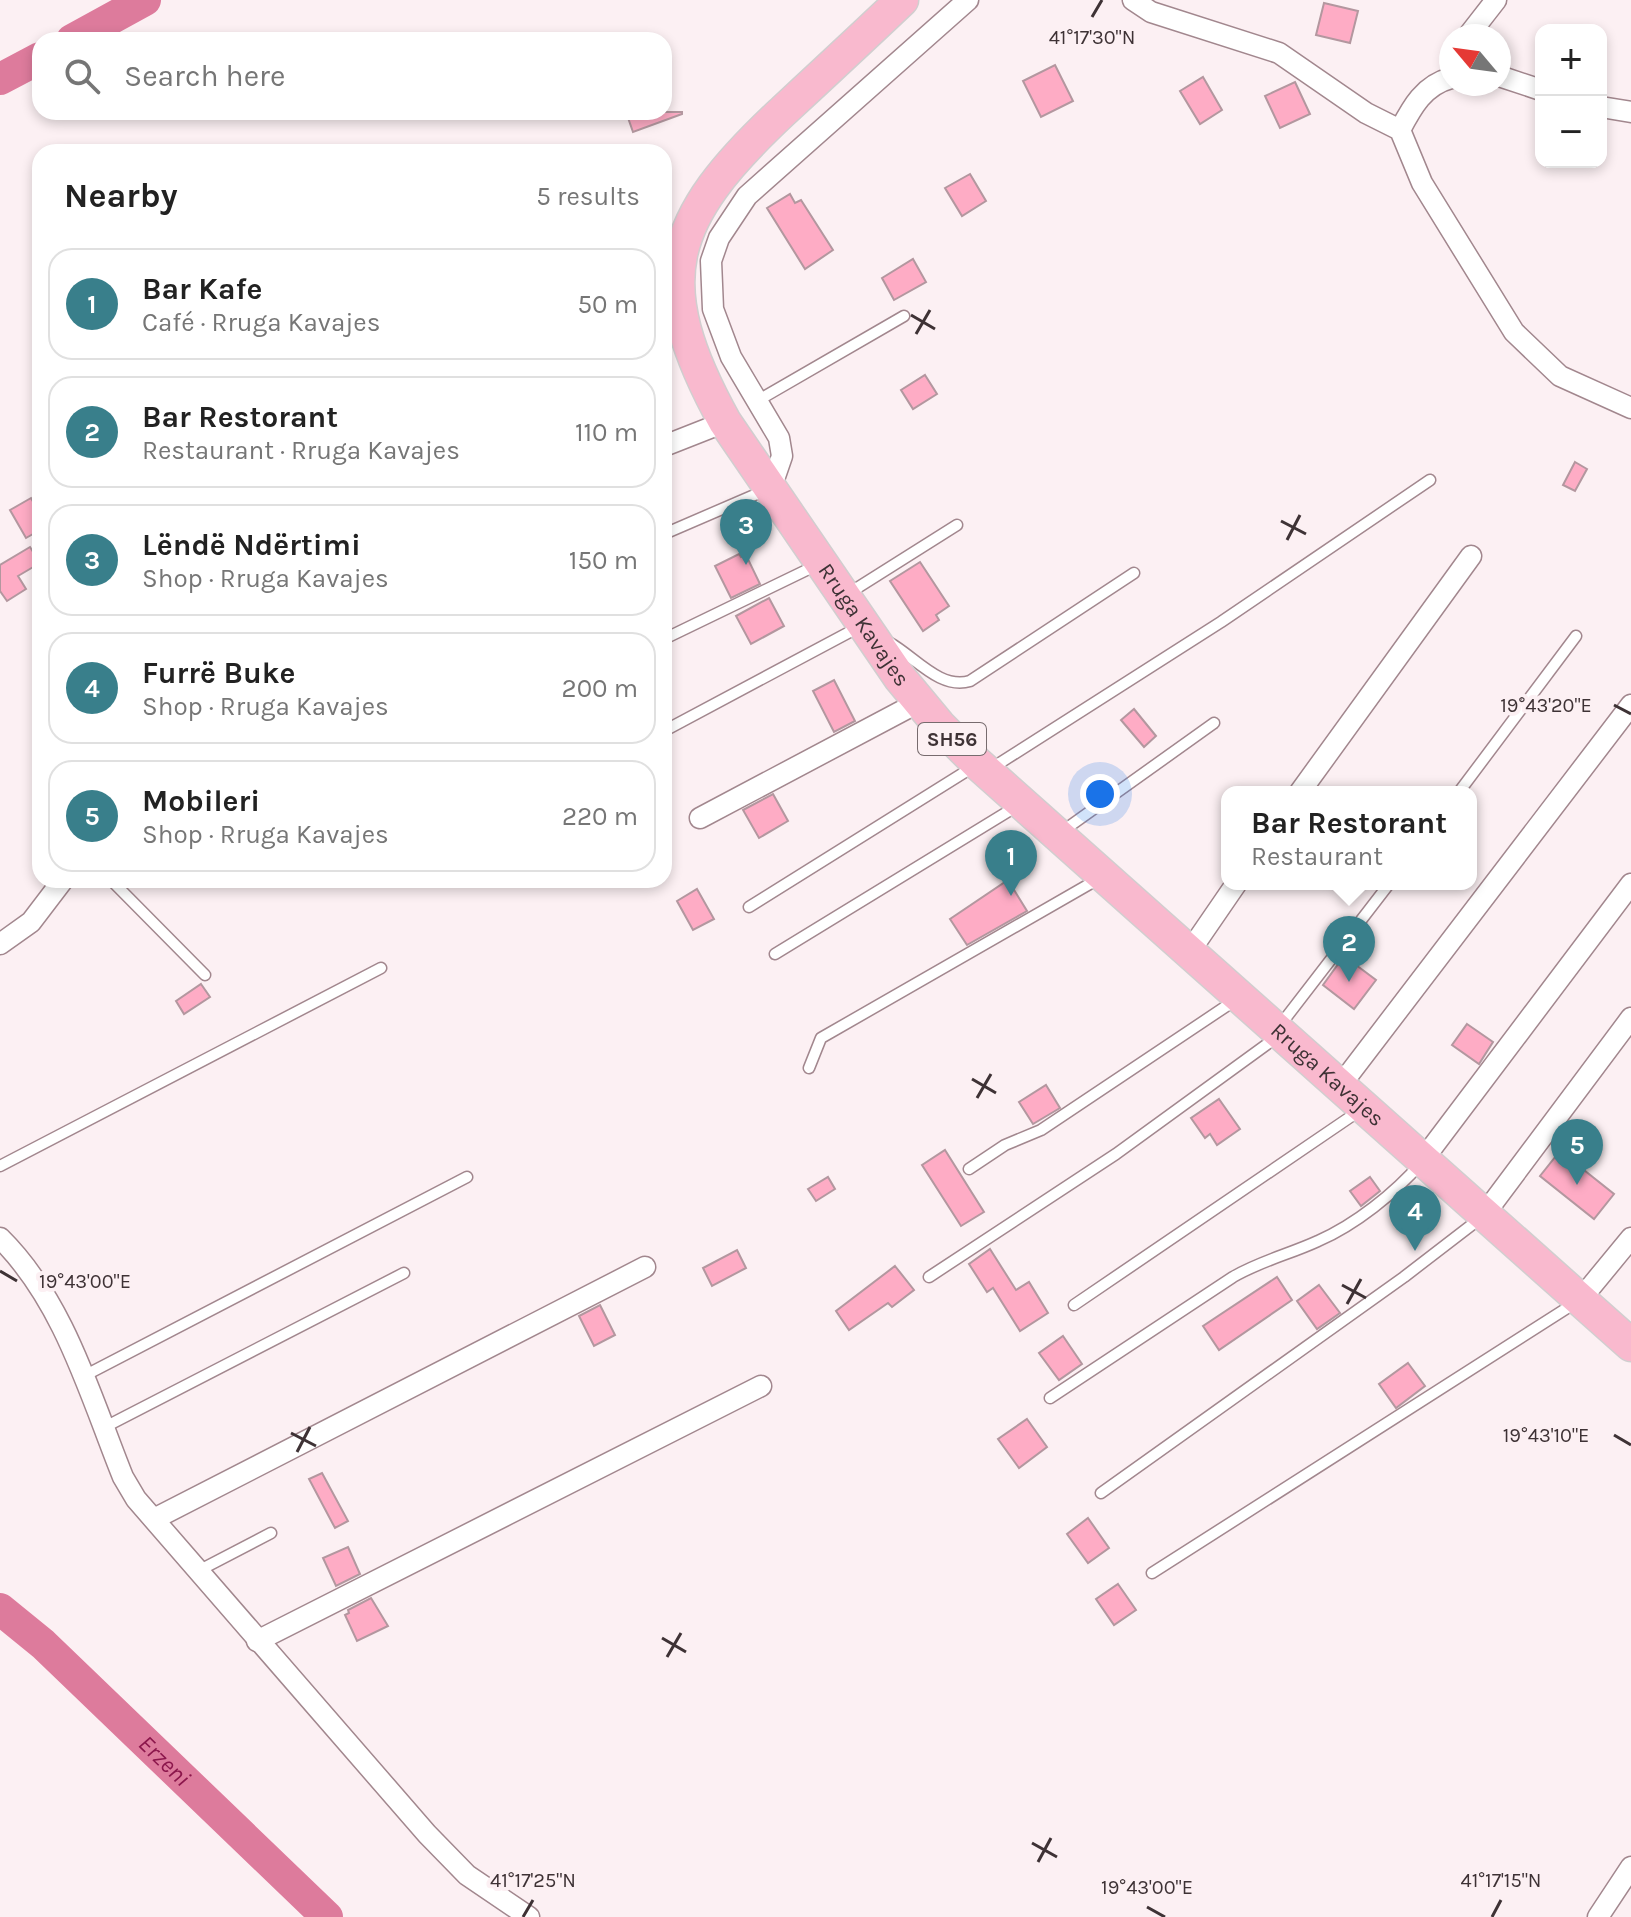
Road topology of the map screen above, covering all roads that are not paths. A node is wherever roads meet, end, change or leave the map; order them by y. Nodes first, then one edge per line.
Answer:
1 (902, 0) edge
2 (968, 0) edge
3 (1133, 0) edge
4 (1496, 0) edge
5 (1477, 24) edge
6 (1511, 80) edge
7 (1439, 83) edge
8 (1535, 88) edge
9 (1607, 108) edge
10 (1631, 112) edge
11 (1400, 130) junction
12 (904, 316) dead end
13 (757, 401) junction
14 (1631, 408) edge
15 (725, 422) junction
16 (672, 443) edge
17 (1430, 480) dead end
18 (771, 488) junction
19 (957, 525) dead end
20 (672, 531) edge
21 (1471, 556) dead end
22 (822, 562) junction
23 (1134, 573) dead end
24 (845, 596) junction
25 (868, 630) junction
26 (672, 635) edge
27 (1576, 636) dead end
28 (919, 702) junction
29 (1631, 705) edge
30 (1214, 723) dead end
31 (672, 727) edge
32 (982, 768) junction
33 (1304, 786) edge
34 (1464, 786) edge
35 (1022, 803) junction
36 (700, 818) dead end
37 (1058, 834) junction
38 (1105, 875) junction
39 (1631, 884) edge
40 (57, 888) edge
41 (119, 888) edge
42 (1232, 890) edge
43 (1385, 890) edge
44 (749, 907) dead end
45 (0, 944) edge
46 (1190, 951) junction
47 (775, 954) dead end
48 (381, 968) dead end
49 (205, 975) dead end
50 (1241, 997) junction
51 (1631, 1018) edge
52 (1279, 1031) junction
53 (809, 1068) dead end
54 (1340, 1086) junction
55 (1364, 1108) junction
56 (1422, 1161) junction
57 (0, 1166) edge
58 (969, 1169) dead end
59 (467, 1177) dead end
60 (1483, 1216) junction
61 (0, 1238) edge
62 (1631, 1238) edge
63 (645, 1267) dead end
64 (404, 1273) dead end
65 (929, 1277) dead end
66 (1580, 1300) junction
67 (1074, 1305) dead end
68 (1631, 1345) edge
69 (82, 1377) junction
70 (761, 1386) dead end
71 (1050, 1398) dead end
72 (103, 1428) junction
73 (1101, 1493) dead end
74 (154, 1519) junction
75 (271, 1533) dead end
76 (200, 1570) junction
77 (1152, 1573) dead end
78 (257, 1641) junction
79 (1631, 1867) edge
80 (529, 1917) edge
81 (1598, 1917) edge

1 - 15 main road, Rruga Kavajes / SH56
2 - 13 street
3 - 11 street
4 - 5 street
6 - 8 street
7 - 11 street
9 - 10 street
11 - 14 street
12 - 13 lane
13 - 18 street
15 - 16 street
15 - 18 main road, Rruga Kavajes / SH56
17 - 32 lane
18 - 20 lane
18 - 22 main road, Rruga Kavajes / SH56
19 - 24 lane
21 - 33 street
22 - 24 main road, Rruga Kavajes / SH56
22 - 26 lane
23 - 25 lane
24 - 25 main road, Rruga Kavajes / SH56
25 - 28 main road, Rruga Kavajes / SH56
25 - 31 lane
27 - 34 lane
28 - 32 main road, Rruga Kavajes / SH56
28 - 36 street
29 - 54 street
30 - 37 lane
32 - 35 main road, Rruga Kavajes / SH56
32 - 44 lane
35 - 37 main road, Rruga Kavajes / SH56
35 - 47 lane
37 - 38 main road, Rruga Kavajes / SH56
38 - 46 main road, Rruga Kavajes / SH56
38 - 53 lane
39 - 56 street
40 - 45 street
41 - 49 lane
42 - 46 street
43 - 52 lane
46 - 50 main road, Rruga Kavajes / SH56
48 - 57 lane
50 - 52 main road, Rruga Kavajes / SH56
50 - 58 lane
51 - 60 street
52 - 54 main road, Rruga Kavajes / SH56
52 - 65 lane
54 - 55 main road, Rruga Kavajes / SH56
55 - 56 main road, Rruga Kavajes / SH56
55 - 67 lane
56 - 60 main road, Rruga Kavajes / SH56
56 - 71 lane
59 - 69 lane
60 - 66 main road, Rruga Kavajes / SH56
60 - 73 lane
61 - 69 street
62 - 66 street
63 - 74 street
64 - 72 lane
66 - 68 main road, Rruga Kavajes / SH56
66 - 77 lane
69 - 72 street
70 - 78 street
72 - 74 street
74 - 76 street
75 - 76 lane
76 - 78 street
78 - 80 street
79 - 81 street

